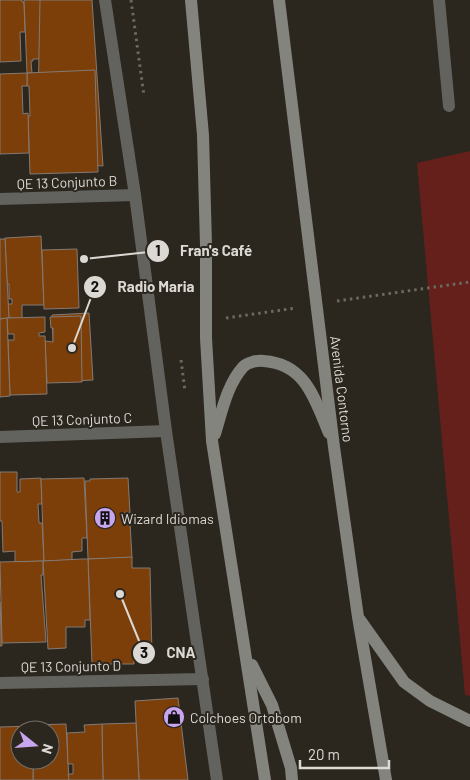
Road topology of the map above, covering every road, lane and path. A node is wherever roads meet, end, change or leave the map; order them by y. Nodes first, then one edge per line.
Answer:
1 (105, 0) edge
2 (191, 0) edge
3 (279, 0) edge
4 (439, 0) edge
5 (449, 106) dead end
6 (135, 195) junction
7 (0, 199) edge
8 (166, 431) junction
9 (0, 437) edge
10 (212, 441) junction
11 (334, 447) junction
12 (358, 617) junction
13 (246, 654) junction
14 (203, 679) junction
15 (0, 683) edge
16 (470, 720) edge
17 (217, 780) edge
18 (265, 780) edge
19 (292, 780) edge
20 (386, 780) edge

1 - 6 street
2 - 10 main road
3 - 11 main road, Avenida Contorno
4 - 5 street
6 - 7 street, QE 13 Conjunto B
6 - 8 street
8 - 9 street, QE 13 Conjunto C
8 - 14 street
10 - 11 main road
10 - 13 main road
11 - 12 main road, Avenida Contorno
12 - 16 main road
12 - 20 main road, Avenida Contorno
13 - 18 main road
13 - 19 main road
14 - 15 street, QE 13 Conjunto D
14 - 17 street

